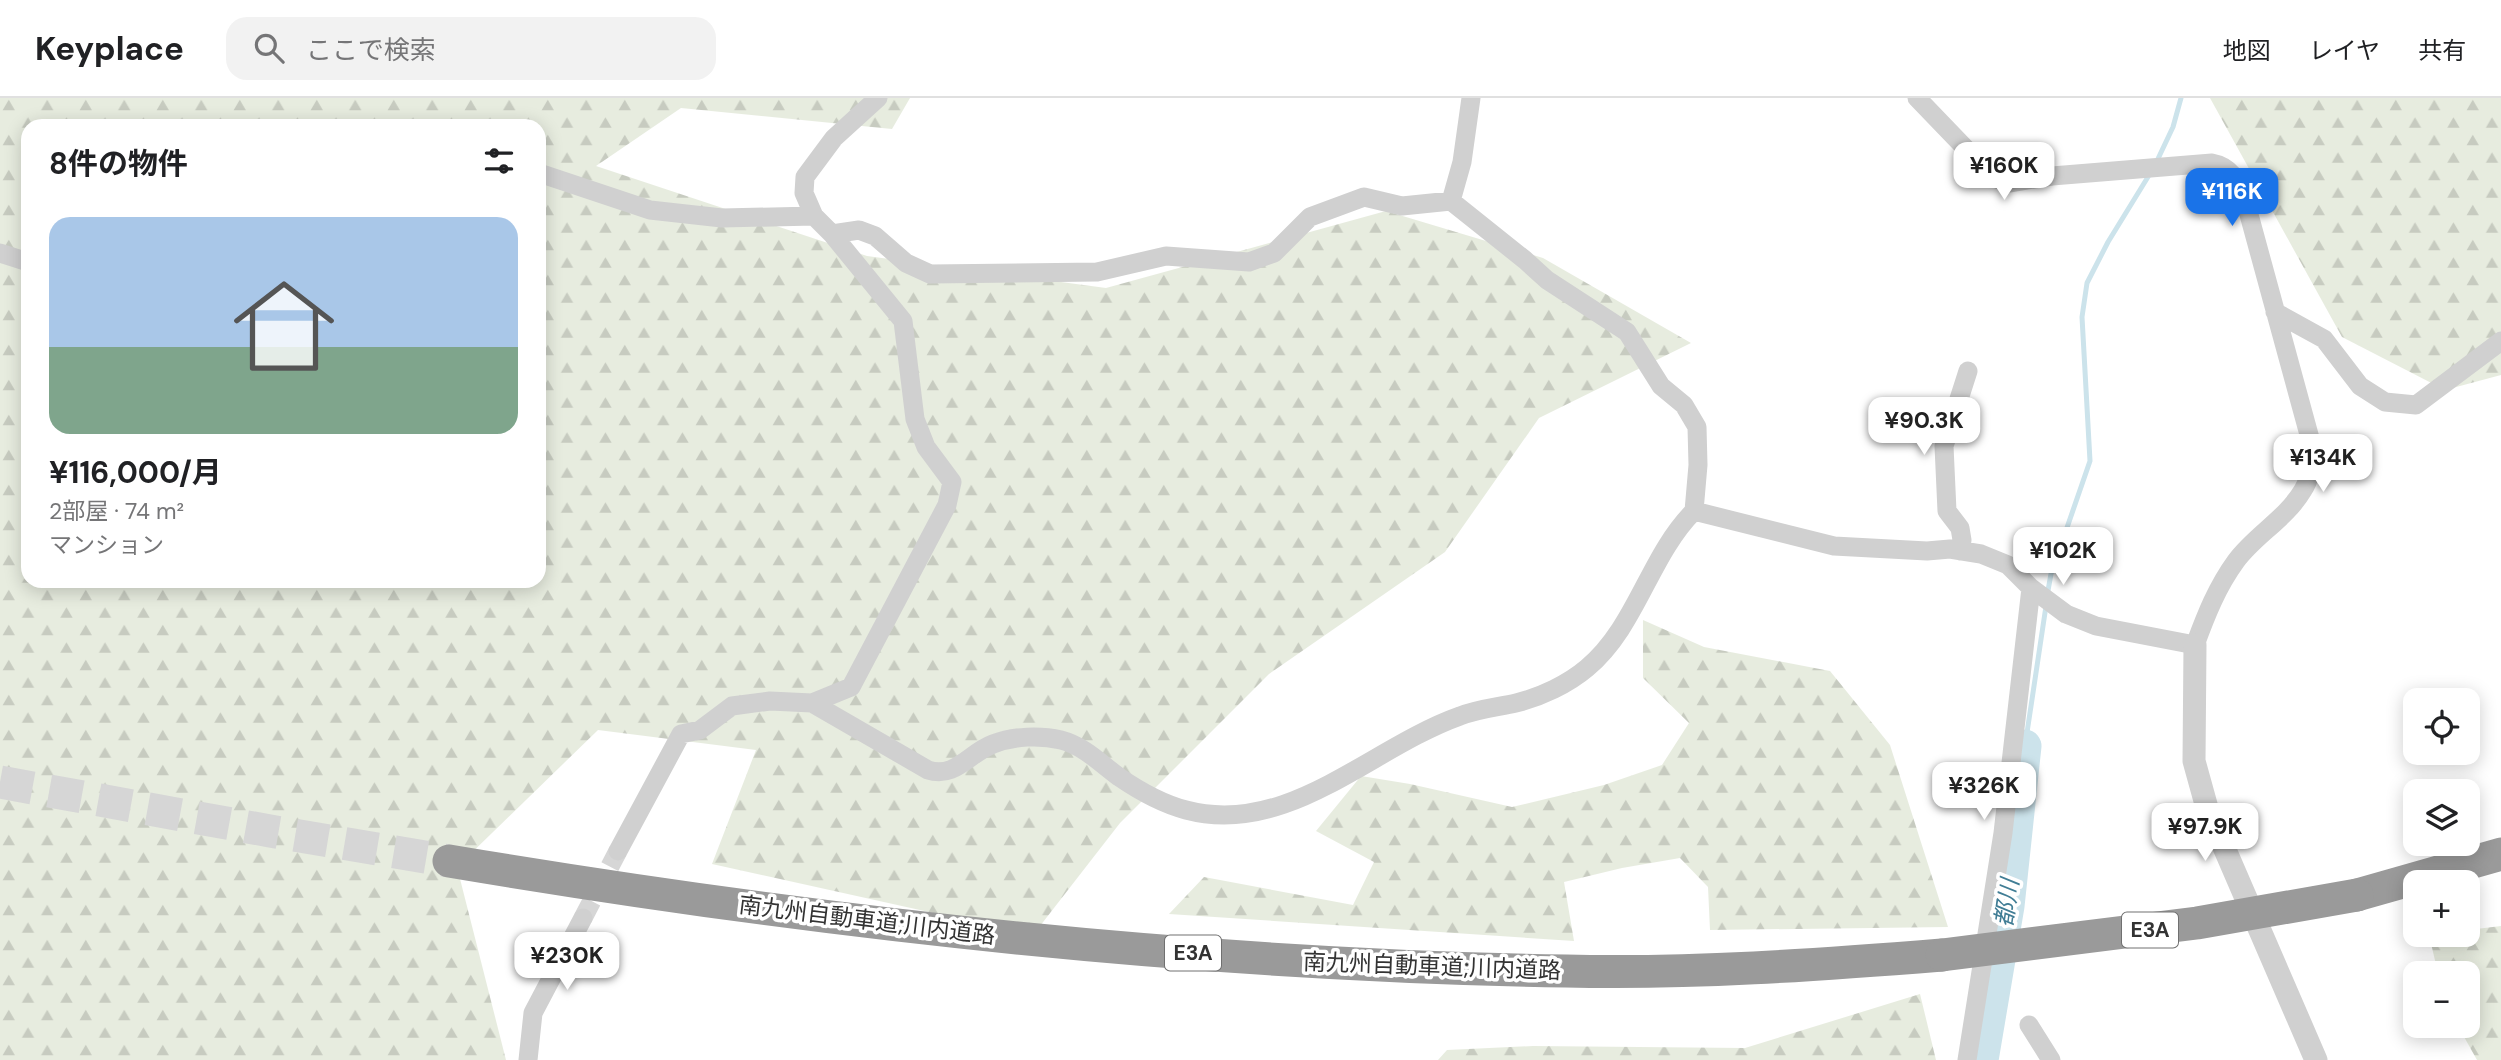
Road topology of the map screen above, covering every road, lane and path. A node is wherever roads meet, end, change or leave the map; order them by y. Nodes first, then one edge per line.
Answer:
1 (878, 98) edge
2 (1471, 98) edge
3 (1917, 98) edge
4 (546, 175) edge
5 (1451, 201) junction
6 (814, 216) junction
7 (832, 234) junction
8 (0, 253) edge
9 (21, 260) edge
10 (2275, 312) junction
11 (2501, 341) edge
12 (1968, 372) dead end
13 (1694, 511) junction
14 (1960, 551) junction
15 (2034, 590) junction
16 (2195, 645) junction
17 (812, 703) junction
18 (618, 852) tunnel mouth
19 (2501, 854) edge
20 (449, 861) tunnel mouth
21 (2501, 870) edge
22 (2480, 874) edge
23 (2402, 887) edge
24 (583, 918) tunnel mouth
25 (2029, 1025) dead end
26 (528, 1060) edge
27 (1967, 1060) edge
28 (2051, 1060) edge
29 (2316, 1060) edge

1 - 6 street
2 - 5 street
3 - 10 street
4 - 6 street
5 - 7 street
5 - 13 street
6 - 7 street
7 - 17 street
8 - 9 street
10 - 11 street
10 - 16 street
12 - 14 street
13 - 14 street
13 - 17 street
14 - 15 street
15 - 16 street
15 - 27 street
16 - 29 street
17 - 18 street
19 - 23 highway, 南九州自動車道;川内道路
20 - 23 highway, 南九州自動車道;川内道路 / E3A, bridge
21 - 22 highway
24 - 26 street
25 - 28 street

